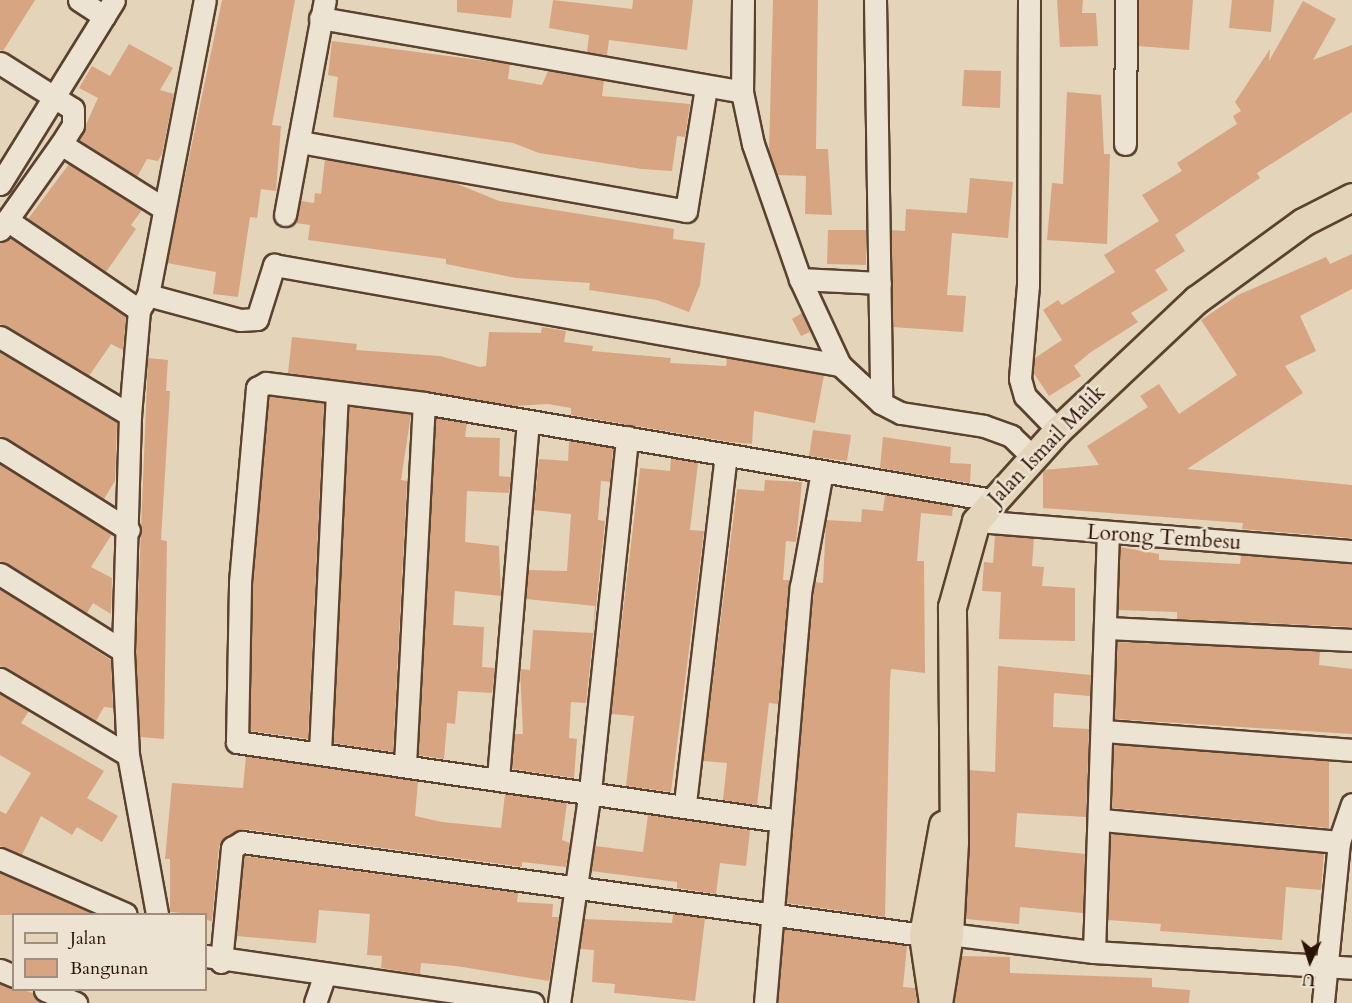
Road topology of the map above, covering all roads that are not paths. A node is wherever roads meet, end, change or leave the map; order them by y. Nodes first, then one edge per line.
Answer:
1 (79, 0) edge
2 (205, 0) edge
3 (743, 0) edge
4 (875, 0) edge
5 (1029, 0) edge
6 (1126, 0) edge
7 (109, 8) edge
8 (322, 9) edge
9 (0, 63) edge
10 (706, 87) junction
11 (742, 92) junction
12 (54, 97) junction
13 (300, 142) junction
14 (61, 144) junction
15 (1125, 144) dead end
16 (1, 182) edge
17 (1352, 197) edge
18 (163, 208) junction
19 (285, 215) dead end
20 (3, 225) edge
21 (800, 279) junction
22 (880, 282) junction
23 (143, 302) junction
24 (0, 337) edge
25 (840, 365) junction
26 (337, 394) junction
27 (424, 403) junction
28 (881, 403) junction
29 (130, 415) junction
30 (528, 424) junction
31 (1058, 430) junction
32 (627, 437) junction
33 (0, 448) edge
34 (726, 455) junction
35 (1033, 457) junction
36 (822, 472) junction
37 (992, 500) junction
38 (976, 521) junction
39 (129, 530) junction
40 (1108, 534) junction
41 (1352, 551) edge
42 (0, 574) edge
43 (1108, 628) junction
44 (1352, 640) edge
45 (123, 651) junction
46 (0, 679) edge
47 (1105, 731) junction
48 (1352, 750) edge
49 (320, 752) junction
50 (128, 755) junction
51 (405, 764) junction
52 (498, 778) junction
53 (590, 791) junction
54 (685, 803) junction
55 (1352, 804) edge
56 (1102, 820) junction
57 (780, 821) junction
58 (1339, 842) junction
59 (0, 859) edge
60 (574, 886) junction
61 (115, 912) edge
62 (157, 913) edge
63 (771, 918) junction
64 (936, 935) junction
65 (1094, 952) junction
66 (213, 959) edge
67 (1352, 968) edge
68 (1324, 969) junction
69 (324, 977) junction
70 (315, 1003) edge
71 (533, 1003) edge
72 (559, 1003) edge
73 (765, 1003) edge
74 (933, 1003) edge
75 (938, 1003) edge
76 (1323, 1003) edge

1 - 7 street
2 - 18 street
3 - 11 street
4 - 22 street
5 - 31 street
6 - 15 street
7 - 12 street
8 - 10 street
8 - 13 street
9 - 12 street
10 - 11 street
10 - 13 street
11 - 21 street
12 - 14 street
12 - 16 street
13 - 19 street
14 - 18 street
14 - 20 street
17 - 31 main road, Jalan Ismail Malik
18 - 23 street
20 - 23 street
21 - 22 street
21 - 25 street
22 - 28 street
23 - 25 street
23 - 29 street
24 - 29 street
25 - 28 street
26 - 27 street
26 - 49 street
26 - 49 street
27 - 30 street
27 - 51 street
28 - 35 street
29 - 39 street
30 - 32 street
30 - 52 street
31 - 35 main road, Jalan Ismail Malik
32 - 34 street
32 - 53 street
33 - 39 street
34 - 36 street
34 - 54 street
35 - 37 main road, Jalan Ismail Malik
36 - 37 street
36 - 57 street
37 - 38 main road, Jalan Ismail Malik
38 - 40 street, Lorong Tembesu
38 - 64 main road, Jalan Ismail Malik
39 - 45 street
40 - 41 street, Lorong Tembesu
40 - 43 street
42 - 45 street
43 - 44 street
43 - 47 street
45 - 50 street
46 - 50 street
47 - 48 street
47 - 56 street
49 - 51 street
50 - 62 street
51 - 52 street
52 - 53 street
53 - 54 street
53 - 60 street
54 - 57 street
55 - 58 street
56 - 58 street
56 - 65 street
57 - 63 street
58 - 68 street
59 - 61 street
60 - 63 street
60 - 66 street
60 - 72 street
63 - 64 street
63 - 73 street
64 - 65 street
64 - 74 main road, Jalan Ismail Malik
64 - 75 main road, Jalan Ismail Malik
65 - 68 street
66 - 69 street
67 - 68 street
68 - 76 street
69 - 70 street
69 - 71 street

